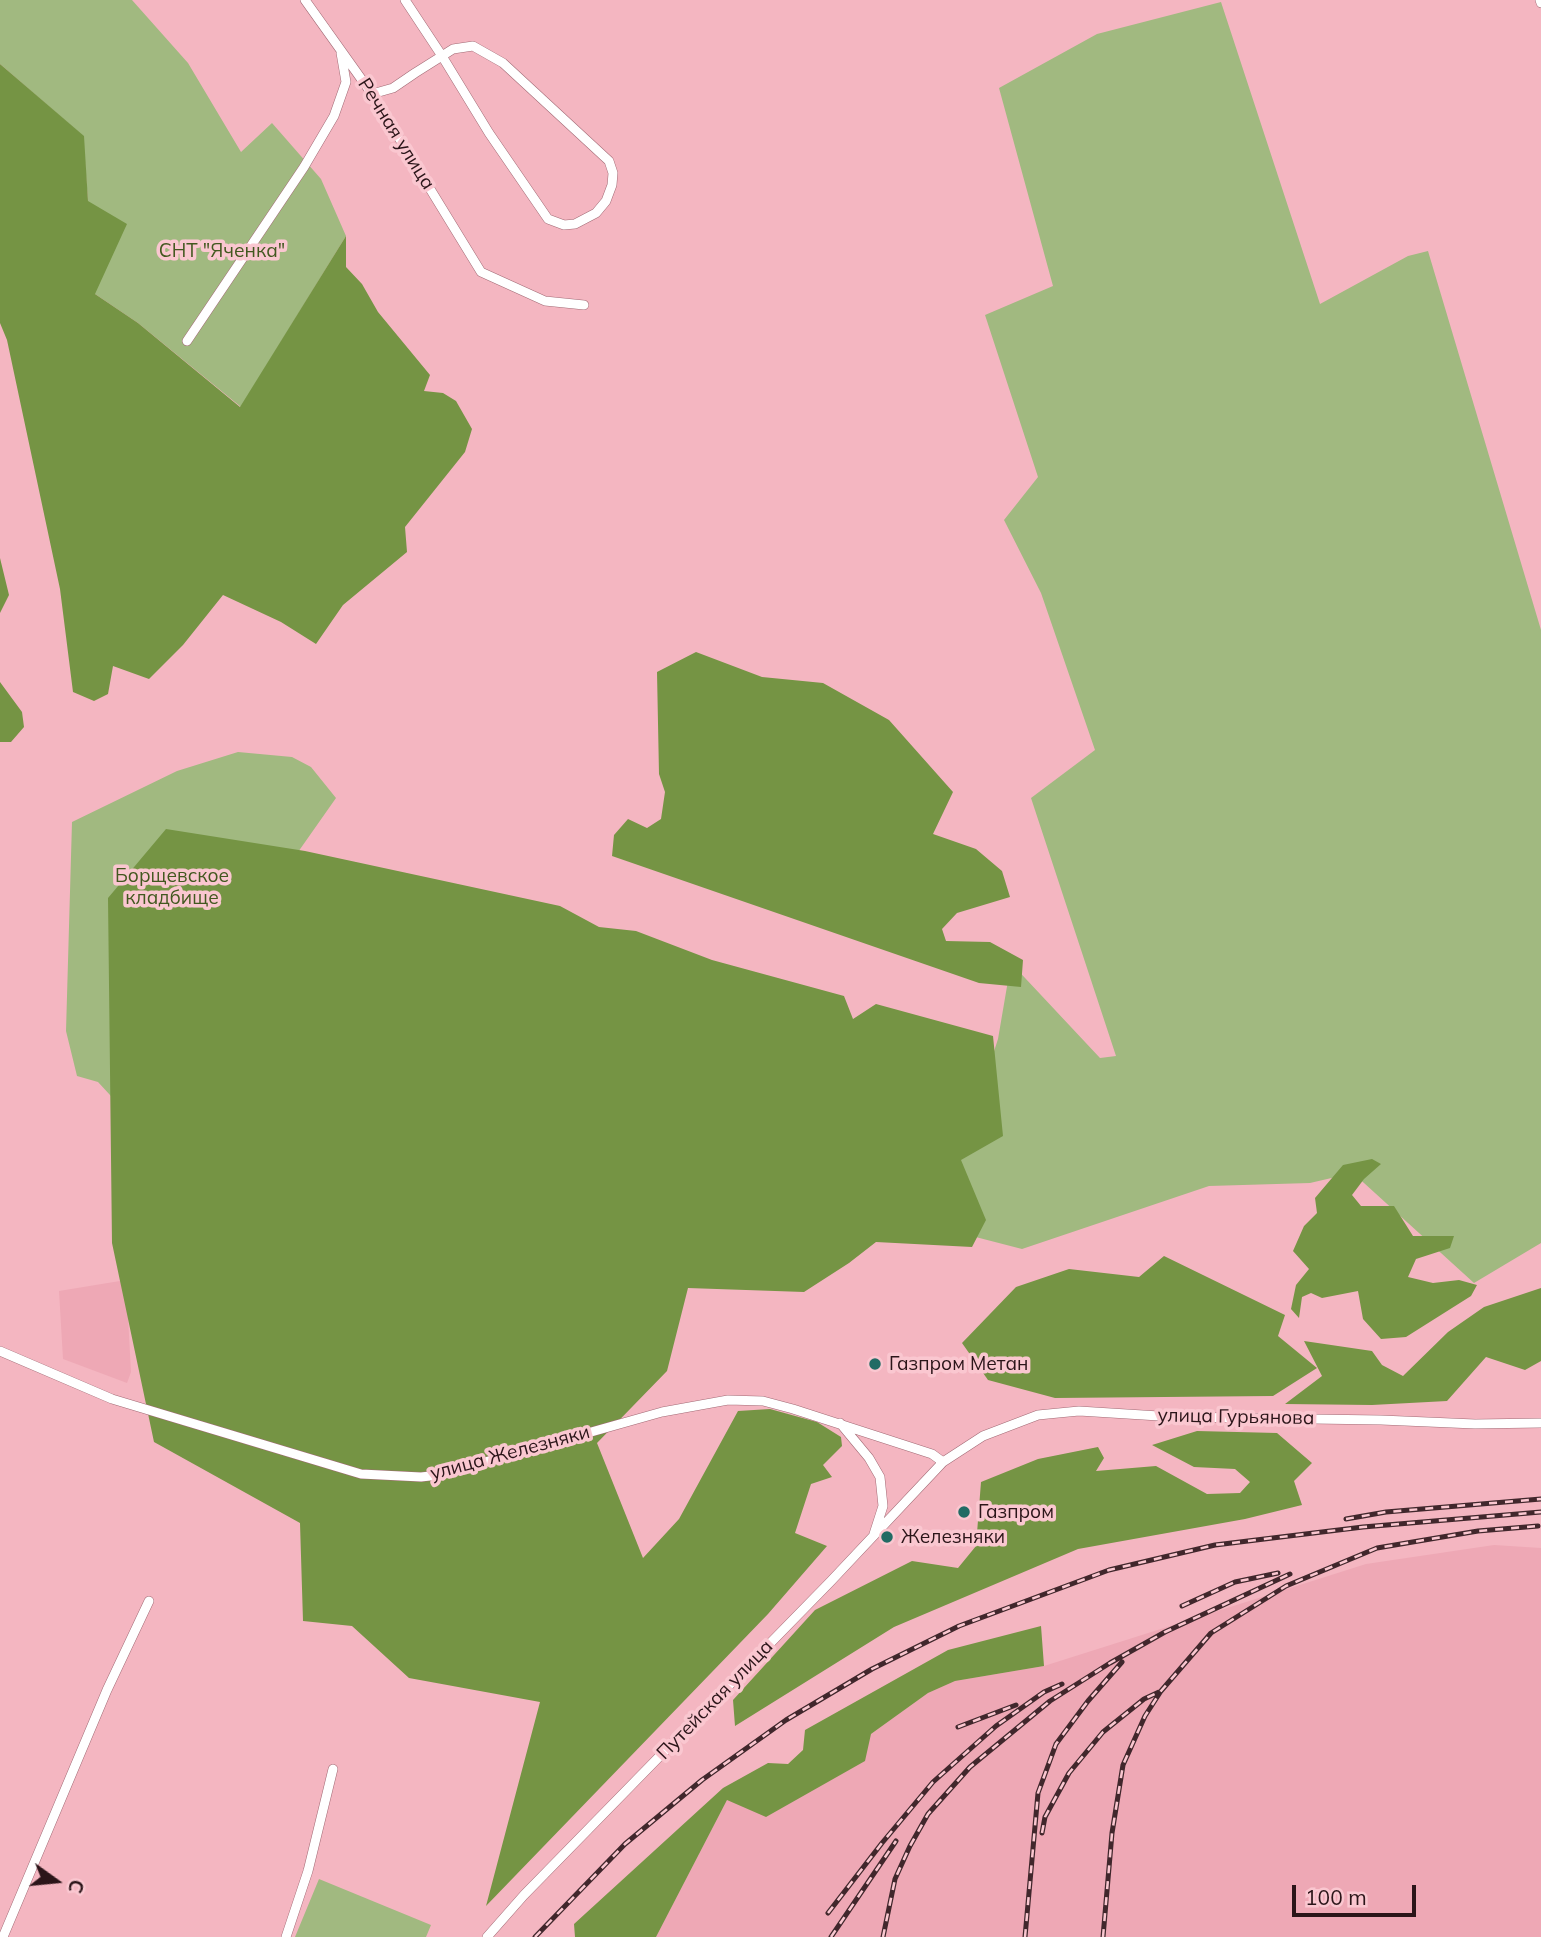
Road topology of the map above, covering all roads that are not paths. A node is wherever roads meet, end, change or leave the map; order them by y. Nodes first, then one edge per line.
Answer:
1 (304, 0) edge
2 (405, 0) edge
3 (340, 48) junction
4 (442, 56) junction
5 (372, 94) junction
6 (584, 305) dead end
7 (187, 341) dead end
8 (0, 1351) edge
9 (840, 1422) junction
10 (1541, 1423) edge
11 (943, 1462) junction
12 (872, 1539) junction
13 (149, 1601) dead end
14 (333, 1769) dead end
15 (3, 1937) edge
16 (286, 1937) edge
17 (487, 1937) edge

1 - 3 street, Речная улица
2 - 4 street
3 - 5 street, Речная улица
3 - 7 street
4 - 4 street
4 - 5 street
5 - 6 street, Речная улица
8 - 9 street, улица Железняки
9 - 11 street, улица Железняки
9 - 12 street
10 - 11 street, улица Гурьянова
11 - 12 street, Путейская улица
12 - 17 street, Путейская улица
13 - 15 street
14 - 16 street

